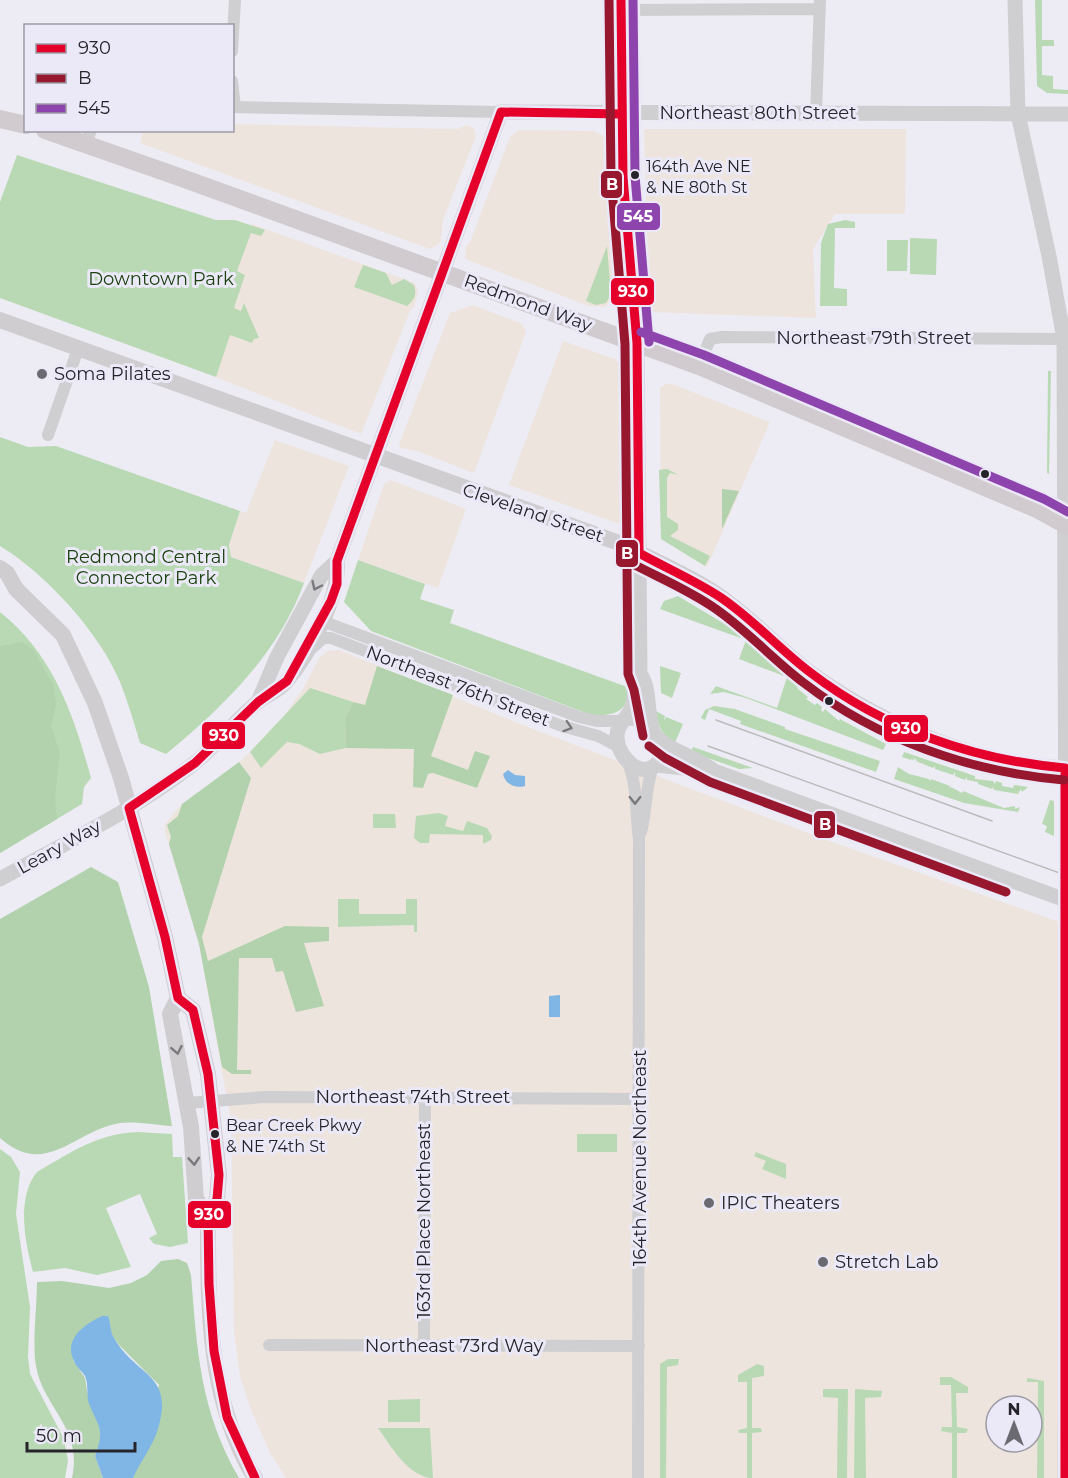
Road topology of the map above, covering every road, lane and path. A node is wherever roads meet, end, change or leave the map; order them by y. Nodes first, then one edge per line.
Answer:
1 (235, 0) edge
2 (1015, 0) edge
3 (621, 5) edge
4 (820, 5) edge
5 (234, 24) edge
6 (234, 85) edge
7 (234, 107) edge
8 (501, 112) junction
9 (816, 113) junction
10 (622, 114) junction
11 (1017, 114) junction
12 (1068, 114) edge
13 (0, 119) edge
14 (24, 125) edge
15 (57, 132) edge
16 (88, 137) edge
17 (444, 272) junction
18 (0, 320) edge
19 (1066, 340) edge
20 (637, 343) junction
21 (78, 350) junction
22 (699, 366) junction
23 (48, 435) dead end
24 (375, 457) junction
25 (1066, 525) edge
26 (639, 553) junction
27 (337, 561) junction
28 (0, 568) edge
29 (8, 588) edge
30 (322, 621) junction
31 (302, 657) junction
32 (640, 674) junction
33 (267, 678) junction
34 (258, 702) junction
35 (624, 720) junction
36 (655, 735) junction
37 (619, 747) junction
38 (628, 763) junction
39 (655, 766) junction
40 (1067, 768) edge
41 (714, 771) junction
42 (129, 808) junction
43 (639, 838) junction
44 (0, 879) edge
45 (1067, 901) edge
46 (178, 998) junction
47 (425, 1098) junction
48 (640, 1099) junction
49 (212, 1101) junction
50 (187, 1103) junction
51 (208, 1217) junction
52 (1067, 1277) edge
53 (269, 1345) dead end
54 (424, 1345) junction
55 (639, 1346) junction
56 (255, 1478) edge
57 (638, 1478) edge
58 (1065, 1478) edge

1 - 5 street
2 - 11 street
3 - 4 street
3 - 10 main road
4 - 9 street
6 - 7 street
7 - 8 street, Northeast 80th Street
8 - 10 street, Northeast 80th Street
8 - 17 street, Leary Way
9 - 10 street, Northeast 80th Street
9 - 11 street, Northeast 80th Street
10 - 20 main road
11 - 12 street, Northeast 80th Street
11 - 19 street
13 - 14 main road
15 - 16 main road, Redmond Way
16 - 17 main road, Redmond Way
17 - 20 main road, Redmond Way
17 - 24 street, Leary Way
18 - 21 main road, Cleveland Street
19 - 22 street, Northeast 79th Street
19 - 25 street
20 - 22 main road, Redmond Way
20 - 26 street
21 - 23 street
21 - 24 main road, Cleveland Street
22 - 25 main road, Redmond Way
24 - 26 main road, Cleveland Street
24 - 27 street, Leary Way
25 - 40 street
26 - 32 street
26 - 40 main road, Cleveland Street
27 - 30 street, Leary Way
27 -> 33 street, Leary Way
28 - 29 main road
29 - 42 main road
30 - 31 street, Leary Way
30 - 33 street
30 - 35 street, Northeast 76th Street
31 - 34 street, Leary Way
31 -> 37 street, Northeast 76th Street
32 - 35 street
32 - 36 street
33 - 34 street, Leary Way
34 - 42 street, Leary Way
35 - 36 street
35 - 37 street
36 - 39 street
36 - 41 street
37 - 38 street
38 - 39 street
38 -> 43 street, 164th Avenue Northeast
39 - 41 street
39 - 43 street, 164th Avenue Northeast
40 - 45 street
41 - 45 street
42 - 44 street, Leary Way
42 - 46 main road
43 - 48 street, 164th Avenue Northeast
45 - 52 street
46 - 49 main road
46 -> 50 main road
47 - 48 street, Northeast 74th Street
47 - 49 street, Northeast 74th Street
47 - 54 street, 163rd Place Northeast
48 - 55 street, 164th Avenue Northeast
49 - 50 street, Northeast 74th Street
49 - 51 main road
50 -> 51 main road
51 - 56 main road
52 - 58 street
53 - 54 street, Northeast 73rd Way
54 - 55 street, Northeast 73rd Way
55 - 57 street, 164th Avenue Northeast

